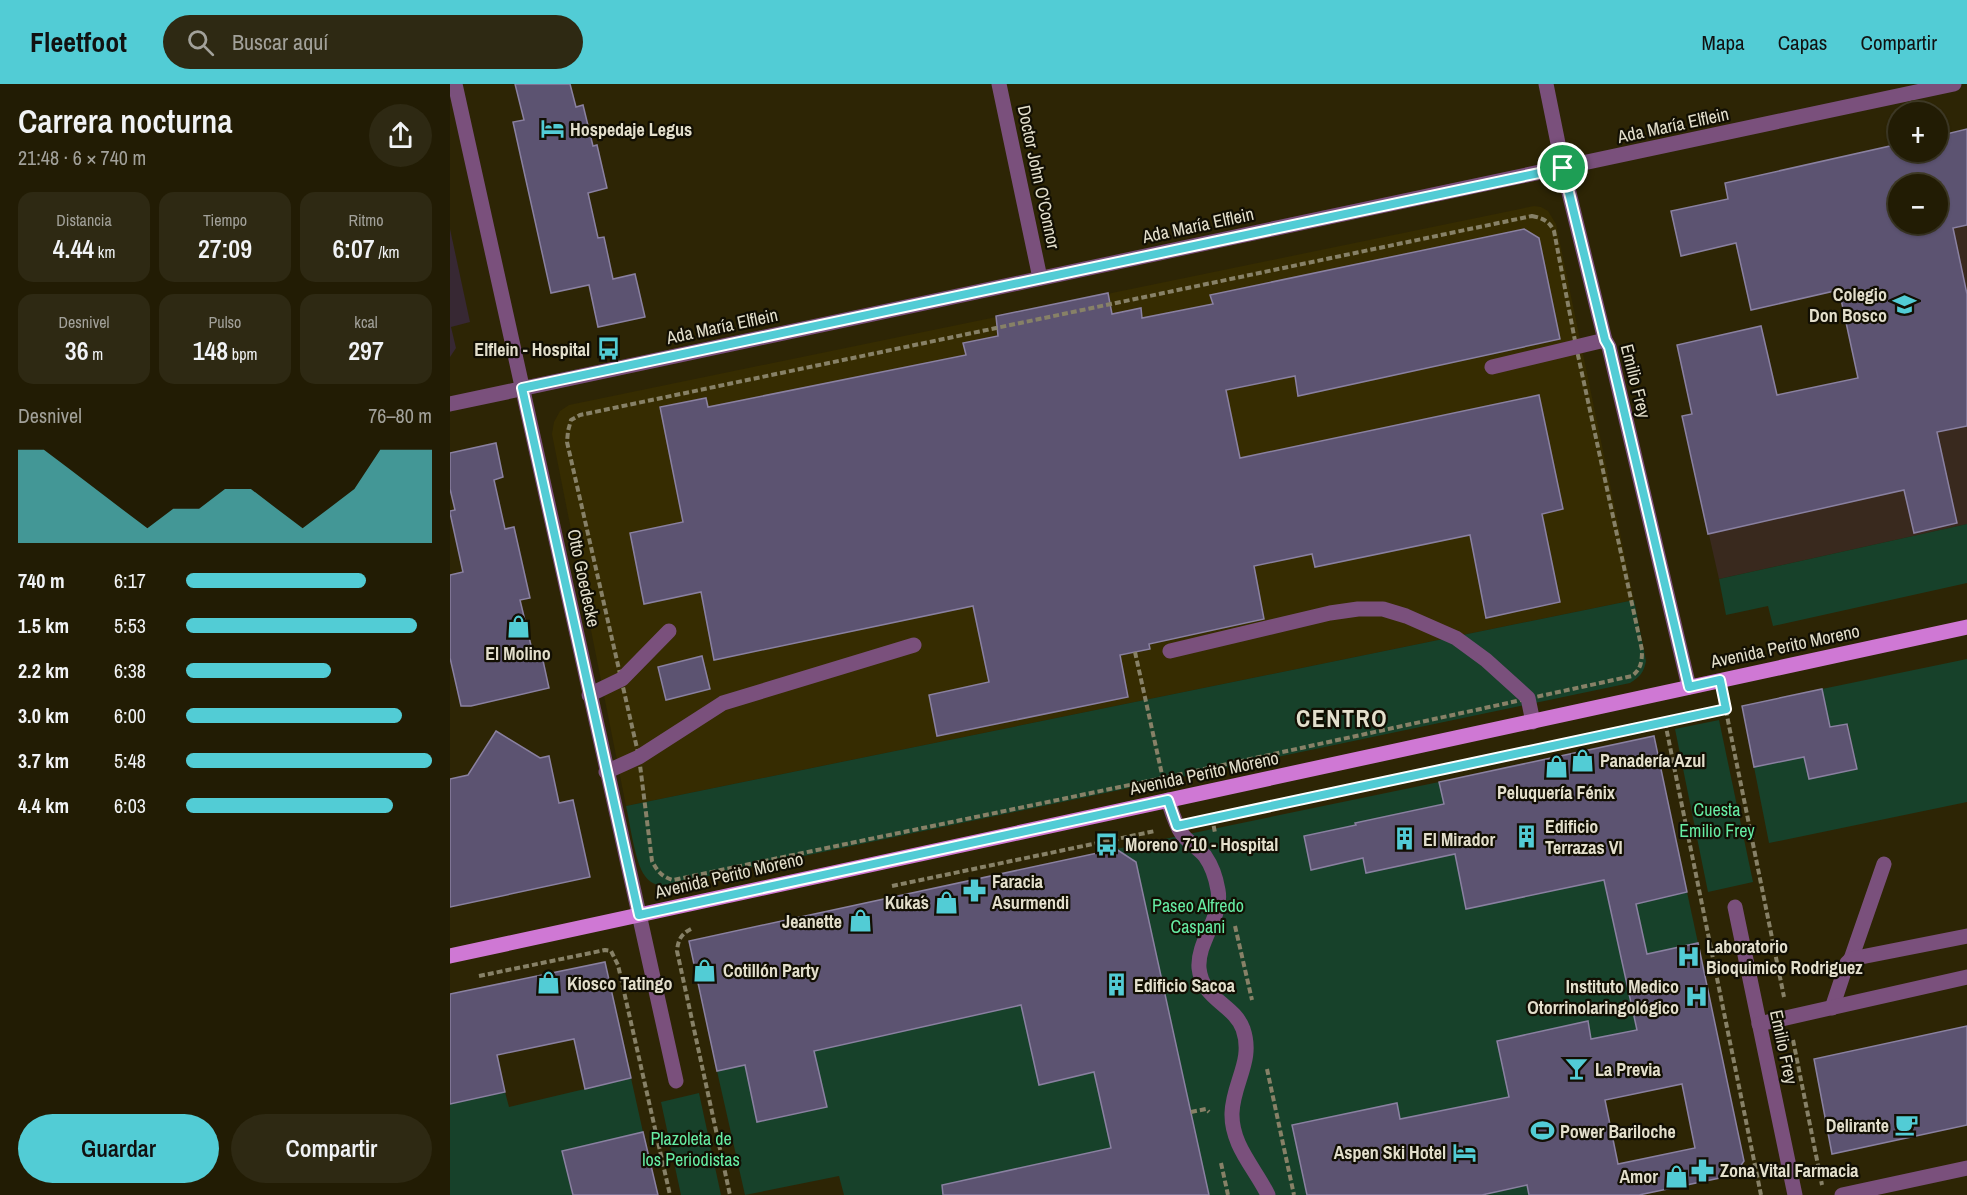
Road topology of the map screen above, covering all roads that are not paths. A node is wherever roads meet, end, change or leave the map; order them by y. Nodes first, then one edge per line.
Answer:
1 (454, 84) edge
2 (999, 84) edge
3 (1546, 84) edge
4 (1954, 84) edge
5 (1563, 168) junction
6 (1040, 278) junction
7 (1605, 340) junction
8 (1492, 367) dead end
9 (522, 388) junction
10 (450, 404) edge
11 (1967, 627) edge
12 (669, 631) dead end
13 (914, 645) dead end
14 (1170, 651) dead end
15 (1689, 687) junction
16 (589, 695) junction
17 (1533, 722) junction
18 (606, 772) junction
19 (1168, 800) junction
20 (1884, 864) dead end
21 (1734, 907) dead end
22 (639, 915) junction
23 (1967, 936) edge
24 (450, 956) edge
25 (1851, 959) junction
26 (1967, 977) edge
27 (1832, 1008) junction
28 (1759, 1024) junction
29 (676, 1081) dead end
30 (1967, 1168) edge
31 (1268, 1195) edge
32 (1795, 1195) edge
33 (1842, 1195) edge

1 - 9 street, Otto Goedecke
2 - 6 street, Doctor John O'Connor
3 - 5 street, Emilio Frey
4 - 5 street, Ada María Elflein
5 - 6 street, Ada María Elflein
5 - 7 street, Emilio Frey
6 - 9 street, Ada María Elflein
7 - 8 street
7 - 15 street, Emilio Frey
9 - 10 street, Ada María Elflein
9 - 16 street, Otto Goedecke
11 - 15 main road, Avenida Perito Moreno
12 - 16 street
13 - 18 street
14 - 17 street
15 - 17 main road, Avenida Perito Moreno
16 - 18 street, Otto Goedecke
17 - 19 main road, Avenida Perito Moreno
18 - 22 street, Otto Goedecke
19 - 22 main road, Avenida Perito Moreno
19 - 31 street
20 - 25 street
21 - 28 street, Emilio Frey
22 - 24 main road, Avenida Perito Moreno
22 - 29 street, Otto Goedecke
23 - 25 street
25 - 27 street
26 - 27 street
27 - 28 street
28 - 32 street, Emilio Frey
30 - 33 street

